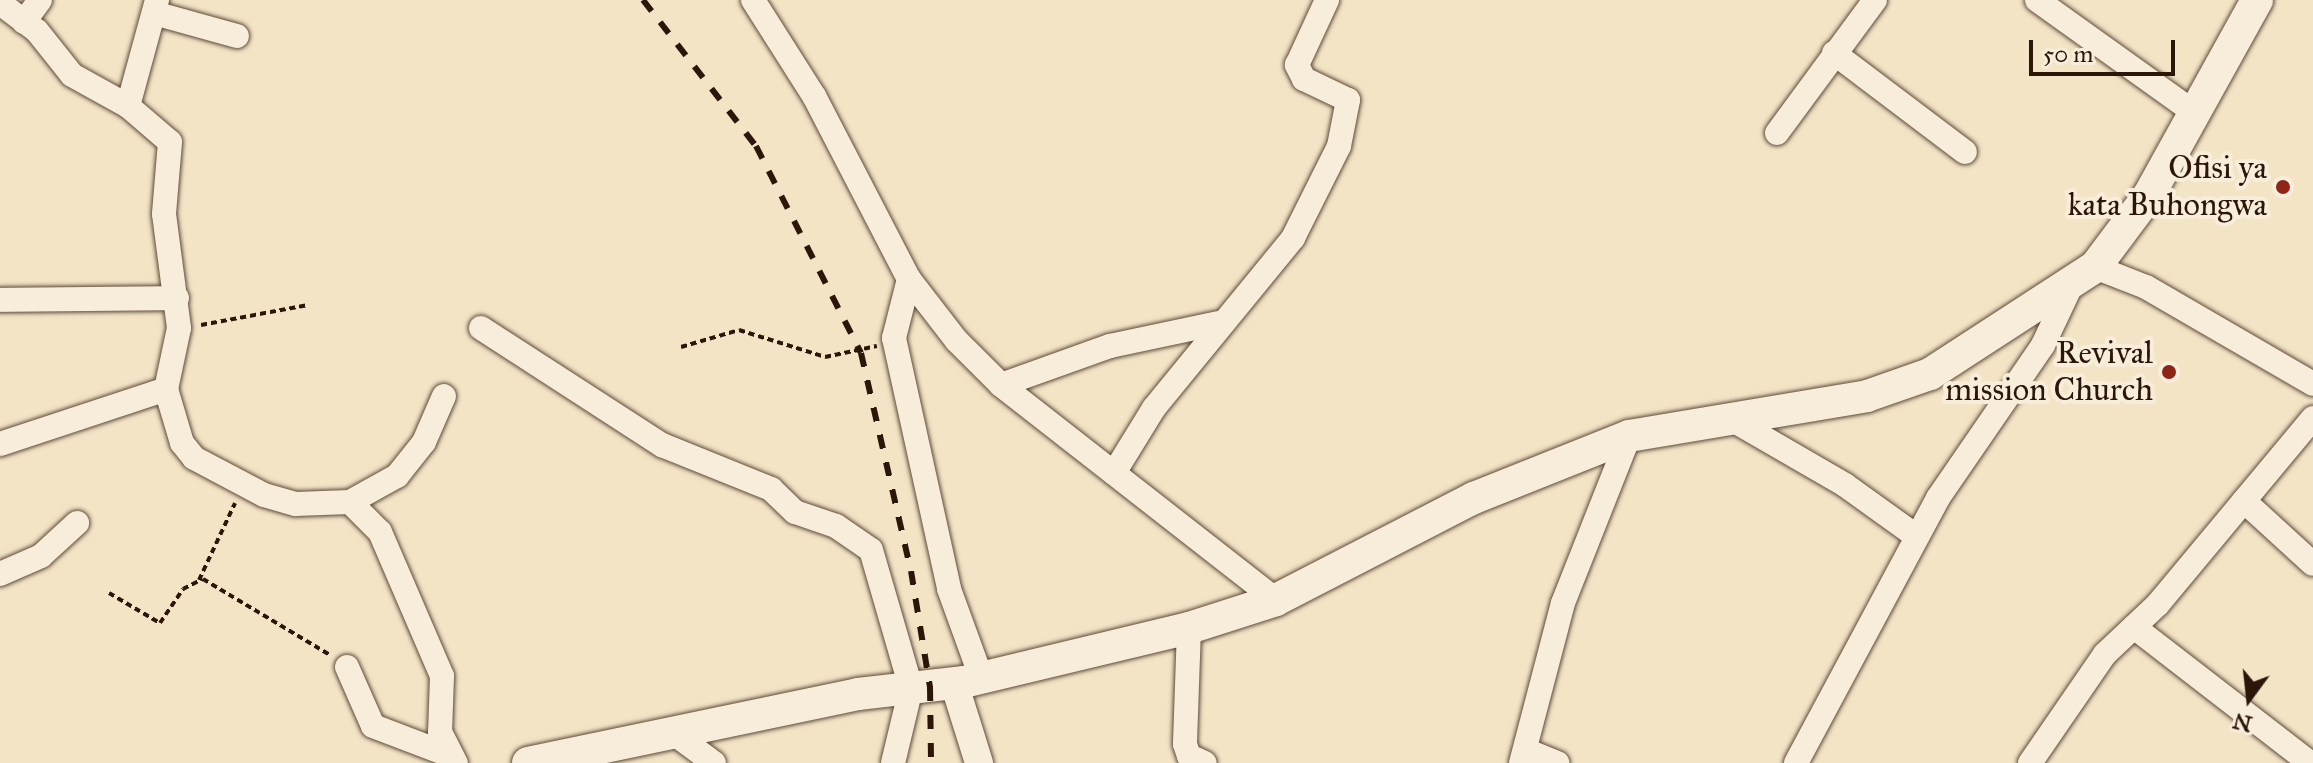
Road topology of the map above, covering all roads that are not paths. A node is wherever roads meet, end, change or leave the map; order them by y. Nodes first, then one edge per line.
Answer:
1 (40, 0) edge
2 (753, 0) edge
3 (1327, 0) edge
4 (1875, 0) edge
5 (2037, 0) edge
6 (2257, 0) edge
7 (0, 3) edge
8 (155, 7) edge
9 (24, 22) junction
10 (237, 36) dead end
11 (1834, 53) junction
12 (128, 106) junction
13 (2196, 114) junction
14 (1777, 133) dead end
15 (1965, 152) dead end
16 (2095, 267) junction
17 (909, 279) junction
18 (2069, 290) junction
19 (177, 298) junction
20 (0, 300) edge
21 (1219, 323) junction
22 (481, 328) dead end
23 (2313, 384) edge
24 (1001, 385) junction
25 (166, 389) junction
26 (444, 396) dead end
27 (1724, 416) junction
28 (2313, 418) edge
29 (1629, 436) junction
30 (0, 444) edge
31 (1114, 473) junction
32 (2244, 501) junction
33 (350, 502) junction
34 (77, 523) dead end
35 (1916, 536) junction
36 (2313, 564) edge
37 (0, 574) edge
38 (1276, 600) junction
39 (2134, 627) junction
40 (1189, 628) junction
41 (347, 667) road end
42 (968, 680) junction
43 (911, 688) junction
44 (672, 732) junction
45 (1523, 756) edge
46 (579, 757) edge
47 (452, 759) edge
48 (528, 763) edge
49 (714, 763) edge
50 (893, 763) edge
51 (979, 763) edge
52 (1205, 763) edge
53 (1558, 763) edge
54 (1796, 763) edge
55 (2030, 763) edge
56 (2310, 763) edge

1 - 9 street
2 - 17 street
3 - 21 street
4 - 11 street
5 - 13 street
6 - 13 main road
7 - 9 street
8 - 10 street
8 - 12 street
9 - 12 street
11 - 14 street
11 - 15 street
12 - 19 street
13 - 16 main road
16 - 18 main road
16 - 23 street
17 - 24 street
17 - 42 street
18 - 27 main road
18 - 35 street
19 - 20 street
19 - 25 street
21 - 24 street
21 - 31 street
22 - 43 street
24 - 31 street
25 - 30 street
25 - 33 street
26 - 33 street
27 - 29 main road
27 - 35 street
28 - 32 street
29 - 38 main road
29 - 45 street
31 - 38 street
32 - 36 street
32 - 39 street
33 - 47 street
34 - 37 street
35 - 54 street
38 - 40 main road
39 - 55 street
39 - 56 street
40 - 42 main road
40 - 52 street
41 - 47 street
42 - 43 main road
42 - 51 street
43 - 44 main road
43 - 50 street
44 - 46 main road
44 - 49 street
45 - 53 street
46 - 48 main road

